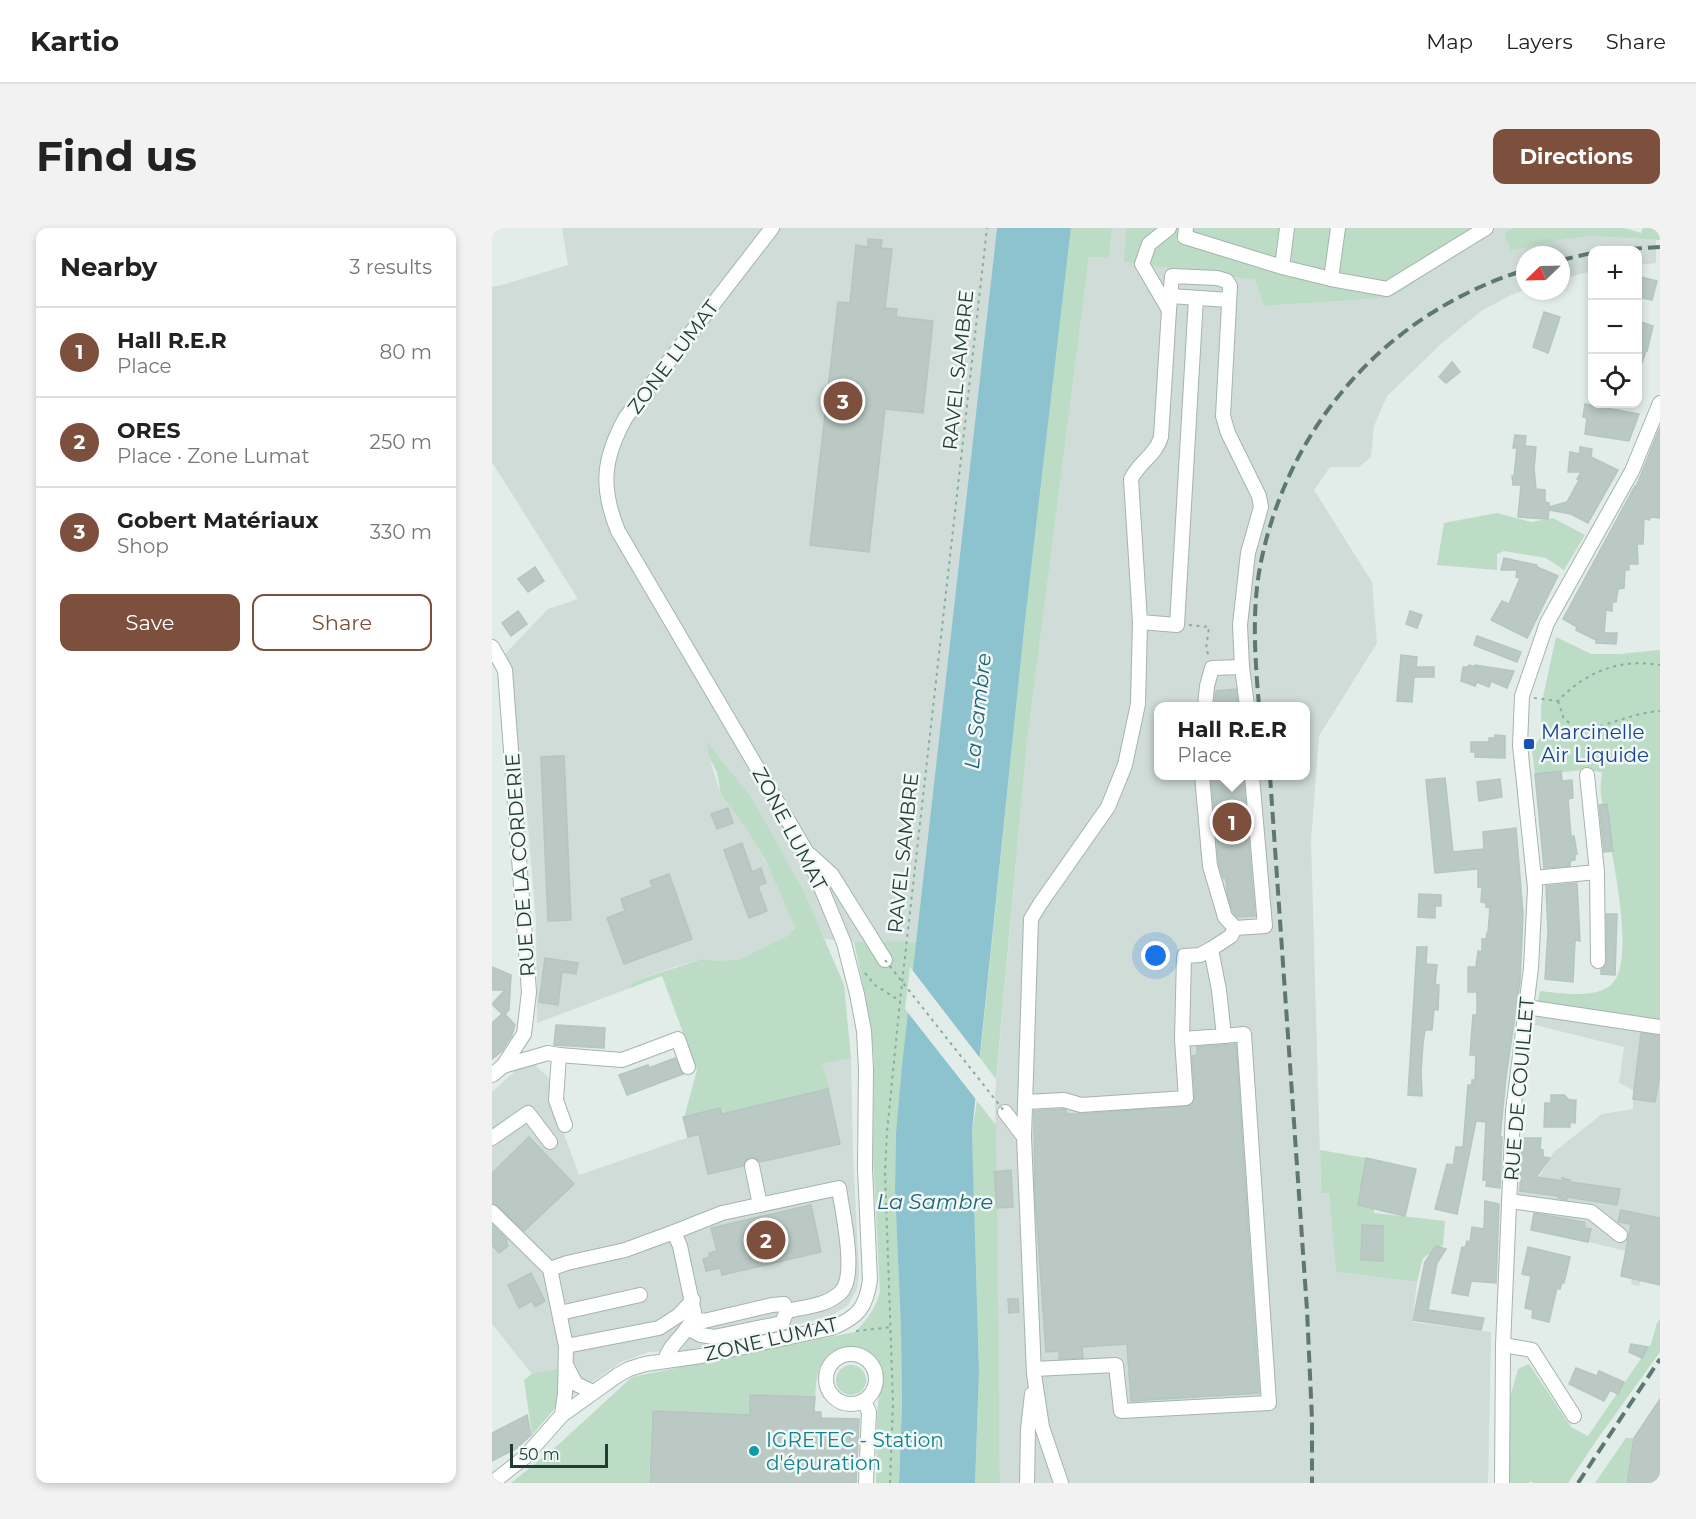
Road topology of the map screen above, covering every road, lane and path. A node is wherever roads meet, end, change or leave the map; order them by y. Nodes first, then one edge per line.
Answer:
1 (772, 228) edge
2 (987, 228) edge
3 (1169, 228) edge
4 (1186, 228) edge
5 (1287, 228) edge
6 (1338, 228) edge
7 (1486, 228) edge
8 (1282, 267) junction
9 (1331, 279) junction
10 (1196, 298) junction
11 (1229, 300) junction
12 (1170, 303) junction
13 (1660, 404) edge
14 (1140, 622) junction
15 (1177, 625) junction
16 (492, 647) edge
17 (1660, 665) edge
18 (1242, 667) junction
19 (1212, 668) junction
20 (1522, 696) junction
21 (1558, 701) junction
22 (1205, 702) edge
23 (1246, 702) edge
24 (1660, 711) edge
25 (1587, 776) dead end
26 (1202, 780) edge
27 (1252, 780) edge
28 (806, 852) junction
29 (1597, 872) junction
30 (1534, 878) junction
31 (1235, 928) junction
32 (1211, 949) junction
33 (885, 960) joint
34 (1598, 962) dead end
35 (852, 971) junction
36 (900, 1001) junction
37 (1526, 1007) junction
38 (1660, 1027) edge
39 (1224, 1036) junction
40 (1182, 1039) junction
41 (559, 1055) junction
42 (688, 1067) dead end
43 (497, 1071) edge
44 (1026, 1102) junction
45 (1005, 1112) joint
46 (565, 1125) dead end
47 (1024, 1137) junction
48 (492, 1138) edge
49 (550, 1143) dead end
50 (752, 1166) dead end
51 (1509, 1200) junction
52 (760, 1205) junction
53 (492, 1212) edge
54 (674, 1232) junction
55 (1620, 1235) dead end
56 (550, 1269) junction
57 (640, 1295) dead end
58 (693, 1300) junction
59 (787, 1311) junction
60 (560, 1313) junction
61 (690, 1324) junction
62 (891, 1327) junction
63 (856, 1332) dead end
64 (1503, 1345) junction
65 (566, 1346) junction
66 (665, 1360) junction
67 (566, 1366) junction
68 (1034, 1372) junction
69 (593, 1392) junction
70 (864, 1401) dead end
71 (562, 1415) junction
72 (1574, 1416) dead end
73 (492, 1483) edge
74 (866, 1483) edge
75 (890, 1483) edge
76 (1027, 1483) edge
77 (1061, 1483) edge
78 (1502, 1483) edge

1 - 28 street, ZONE LUMAT
2 - 36 path, RAVEL SAMBRE
3 - 12 street
4 - 8 street
5 - 8 street
6 - 9 street
7 - 9 street
8 - 9 street
10 - 11 street
10 - 12 street
10 - 15 street
11 - 12 street
11 - 18 street
12 - 14 street
13 - 20 street, RUE DE COUILLET
14 - 15 street
14 - 44 street
15 - 19 path
16 - 43 street, RUE DE LA CORDERIE
17 - 21 path
18 - 19 street
18 - 23 street
19 - 22 street
20 - 21 path
20 - 30 street, RUE DE COUILLET
21 - 24 path
25 - 29 street
26 - 31 street
27 - 31 street
28 - 33 street
28 - 35 street, ZONE LUMAT
29 - 30 street
29 - 34 street
30 - 37 street, RUE DE COUILLET
31 - 32 street
32 - 39 street
32 - 40 street
33 - 45 path, bridge
35 - 36 path
35 - 66 street, ZONE LUMAT
36 - 62 path, RAVEL SAMBRE
37 - 38 street
37 - 51 street, RUE DE COUILLET
39 - 40 street
39 - 68 street
40 - 44 street
41 - 42 street
41 - 43 street
41 - 46 street
44 - 47 street
45 - 47 street
47 - 68 street
48 - 49 street
50 - 52 street
51 - 55 street
51 - 64 street, RUE DE COUILLET
52 - 54 street
52 - 59 street
53 - 56 street
54 - 56 street
54 - 58 street
56 - 60 street
57 - 60 street
58 - 61 street
58 - 65 street
59 - 61 street
59 - 61 street
60 - 65 street
61 - 66 street
62 - 63 path
62 - 75 path, RAVEL SAMBRE
64 - 72 street
64 - 78 street, RUE DE COUILLET
65 - 67 street
66 - 69 street, ZONE LUMAT
67 - 69 street
67 - 71 street
68 - 76 street
68 - 77 street
69 - 71 street, ZONE LUMAT
70 - 74 street
71 - 73 street, ZONE LUMAT

